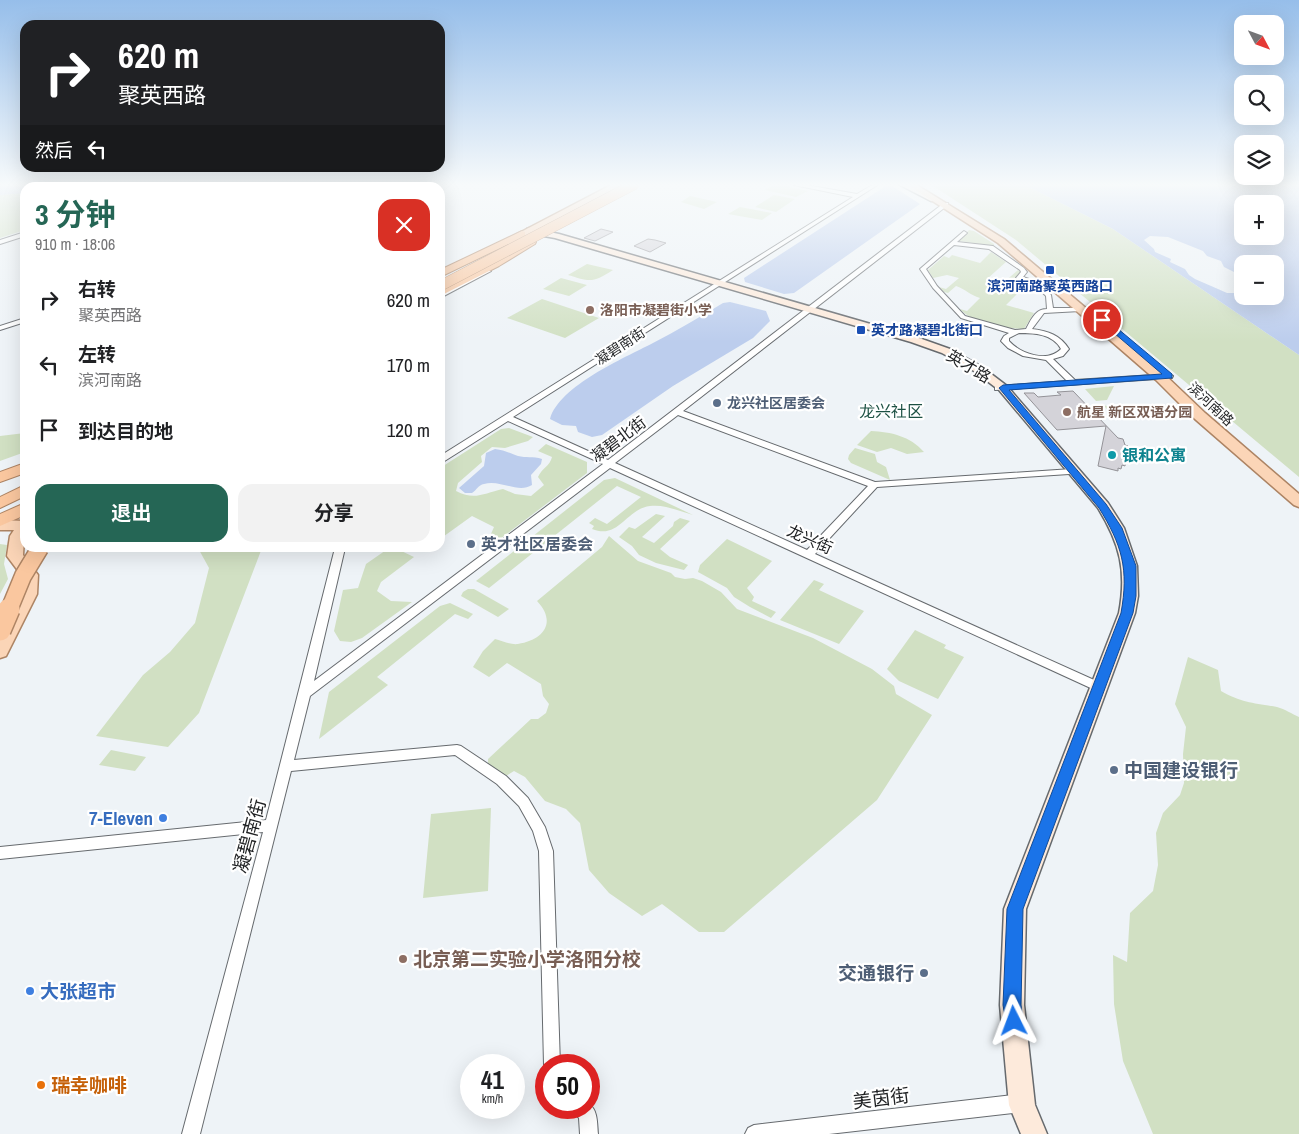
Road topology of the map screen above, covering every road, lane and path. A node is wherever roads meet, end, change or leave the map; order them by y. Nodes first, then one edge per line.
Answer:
1 (18, 237) edge
2 (515, 237) edge
3 (515, 237) edge
4 (516, 237) edge
5 (539, 237) edge
6 (540, 237) edge
7 (540, 237) edge
8 (555, 237) edge
9 (791, 237) edge
10 (899, 237) edge
11 (960, 237) edge
12 (995, 237) edge
13 (1002, 237) edge
14 (0, 242) edge
15 (953, 243) junction
16 (445, 272) edge
17 (445, 272) edge
18 (445, 272) edge
19 (716, 284) junction
20 (445, 288) edge
21 (445, 288) edge
22 (445, 289) edge
23 (1080, 309) junction
24 (1050, 310) junction
25 (811, 311) junction
26 (20, 322) edge
27 (0, 328) edge
28 (1028, 331) junction
29 (1014, 332) junction
30 (1047, 357) junction
31 (1165, 376) junction
32 (1073, 383) junction
33 (1000, 388) junction
34 (678, 412) junction
35 (508, 418) junction
36 (445, 457) edge
37 (609, 465) junction
38 (20, 468) edge
39 (20, 468) edge
40 (1069, 472) junction
41 (0, 473) edge
42 (0, 477) edge
43 (874, 485) junction
44 (1299, 491) edge
45 (20, 493) edge
46 (20, 502) edge
47 (1299, 502) edge
48 (2, 505) edge
49 (20, 511) edge
50 (0, 523) edge
51 (20, 529) edge
52 (20, 531) edge
53 (0, 535) edge
54 (20, 540) edge
55 (38, 552) edge
56 (339, 552) edge
57 (808, 555) junction
58 (0, 630) edge
59 (0, 651) edge
60 (1096, 686) junction
61 (305, 694) junction
62 (286, 766) junction
63 (271, 825) junction
64 (0, 853) edge
65 (552, 1054) edge
66 (1013, 1104) junction
67 (588, 1119) edge
68 (190, 1134) edge
69 (589, 1134) edge
70 (754, 1134) edge
71 (1024, 1134) edge
72 (1034, 1134) edge

1 - 14 street
2 - 16 highway
3 - 17 main road
4 - 18 highway
5 - 20 highway, bridge
6 - 21 main road
7 - 22 highway
8 - 19 main road, 英才路
9 - 19 street, 凝碧南街
10 - 25 street, 凝碧北街
11 - 15 street
12 - 23 main road, 滨河南路
13 - 31 main road, 滨河南路
15 - 24 street
15 - 29 street
19 - 25 main road, 英才路
19 - 35 street, 凝碧南街
23 - 24 street
23 - 31 main road, 滨河南路
24 - 28 street
25 - 33 main road, 英才路
25 - 34 street, 凝碧北街
26 - 27 street
28 - 29 street
28 - 30 street
29 - 30 street
30 - 32 street
31 - 32 street
31 - 44 main road, 滨河南路
31 - 47 main road, 滨河南路
32 - 33 street
33 - 40 main road, 英才路
33 - 60 main road, 英才路
34 - 37 street, 凝碧北街
34 - 43 street
35 - 36 street, 凝碧南街
35 - 37 street, 龙兴街
37 - 57 street, 龙兴街
37 - 61 street, 凝碧北街
38 - 41 main road
39 - 42 highway
40 - 43 street
40 - 60 main road, 英才路
43 - 57 street
45 - 48 highway
46 - 48 highway
49 - 50 highway
50 - 51 main road
52 - 53 main road
54 - 59 main road
55 - 58 highway, bridge
56 - 61 street, 凝碧南街
57 - 60 street, 龙兴街
60 - 66 main road, 英才路
60 - 72 main road, 英才路
61 - 62 street, 凝碧南街
62 - 63 street, 凝碧南街
62 - 65 street
63 - 64 street
63 - 68 street, 凝碧南街
66 - 70 street, 美茵街
66 - 71 main road, 英才路
67 - 69 street

